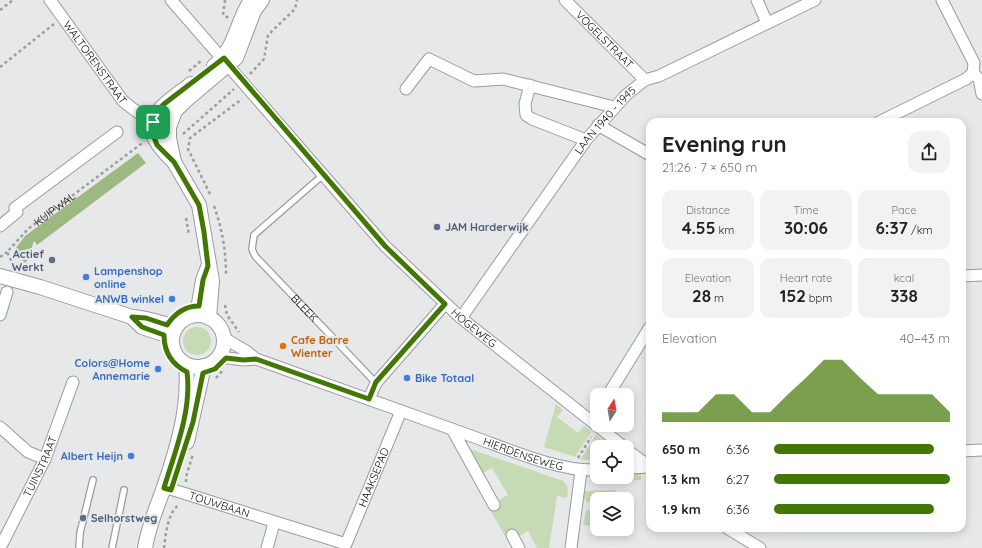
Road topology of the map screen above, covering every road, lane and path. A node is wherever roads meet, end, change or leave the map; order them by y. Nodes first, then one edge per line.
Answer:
1 (13, 0) edge
2 (50, 0) edge
3 (171, 0) edge
4 (225, 0) edge
5 (251, 0) edge
6 (262, 0) edge
7 (297, 0) edge
8 (565, 0) edge
9 (757, 0) edge
10 (815, 0) edge
11 (942, 0) edge
12 (0, 10) edge
13 (63, 17) junction
14 (232, 19) dead end
15 (767, 22) junction
16 (226, 62) junction
17 (0, 67) edge
18 (973, 73) junction
19 (645, 80) junction
20 (242, 82) junction
21 (530, 85) junction
22 (406, 89) dead end
23 (982, 94) edge
24 (248, 95) dead end
25 (614, 107) junction
26 (887, 118) edge
27 (153, 122) junction
28 (598, 125) junction
29 (169, 126) junction
30 (116, 132) dead end
31 (180, 139) dead end
32 (586, 140) junction
33 (146, 149) dead end
34 (646, 153) edge
35 (174, 162) junction
36 (323, 176) junction
37 (211, 197) dead end
38 (214, 205) dead end
39 (186, 213) dead end
40 (0, 226) edge
41 (190, 241) dead end
42 (7, 252) junction
43 (0, 257) edge
44 (982, 275) edge
45 (966, 276) edge
46 (225, 280) dead end
47 (6, 282) edge
48 (224, 300) dead end
49 (445, 304) junction
50 (0, 315) edge
51 (203, 316) junction
52 (461, 318) junction
53 (174, 331) junction
54 (240, 333) dead end
55 (646, 333) edge
56 (224, 338) junction
57 (256, 359) junction
58 (222, 362) junction
59 (186, 365) junction
60 (204, 366) junction
61 (214, 381) dead end
62 (73, 382) dead end
63 (376, 382) junction
64 (612, 388) edge
65 (369, 399) junction
66 (401, 411) junction
67 (590, 420) edge
68 (0, 427) edge
69 (452, 429) junction
70 (595, 432) edge
71 (605, 432) edge
72 (615, 440) edge
73 (194, 449) dead end
74 (982, 450) edge
75 (966, 451) edge
76 (634, 455) edge
77 (45, 459) junction
78 (646, 464) edge
79 (646, 467) edge
80 (634, 468) edge
81 (576, 470) junction
82 (590, 470) edge
83 (93, 480) dead end
84 (124, 490) dead end
85 (165, 495) junction
86 (188, 496) junction
87 (494, 505) dead end
88 (274, 522) junction
89 (734, 532) edge
90 (512, 535) dead end
91 (346, 544) joint
92 (0, 548) edge
93 (79, 548) edge
94 (112, 548) edge
95 (145, 548) edge
96 (155, 548) edge
97 (164, 548) edge
98 (267, 548) edge
99 (519, 548) edge
100 (571, 548) edge
101 (760, 548) edge

1 - 12 path
2 - 13 street, WALTORENSTRAAT
3 - 16 street, HOGEWEG
4 - 14 path
5 - 16 street
6 - 16 street
7 - 20 path
8 - 19 street, VOGELSTRAAT
9 - 15 street
10 - 15 street, LAAN 1940 - 1945
11 - 18 street
13 - 17 path
13 - 27 street, WALTORENSTRAAT
15 - 19 street, LAAN 1940 - 1945
16 - 20 street, HOGEWEG
16 - 27 street
16 - 29 street
18 - 23 street
18 - 26 street
19 - 25 street, LAAN 1940 - 1945
20 - 31 path
20 - 36 street, HOGEWEG
21 - 22 street
21 - 25 street
21 - 32 street
24 - 37 path
25 - 28 street, LAAN 1940 - 1945
27 - 29 street, WALTORENSTRAAT
27 - 35 street
28 - 32 street, LAAN 1940 - 1945
28 - 34 street
29 - 35 street
30 - 40 street, KUIPWAL
32 - 52 street, LAAN 1940 - 1945
33 - 42 path, KUIPWAL
35 - 51 street
36 - 49 street, HOGEWEG
36 - 63 lane, BLEEK
38 - 46 path
39 - 41 path
42 - 43 path, KUIPWAL
42 - 47 path
44 - 45 street
47 - 50 street
47 - 53 street
48 - 54 path
49 - 52 street, HOGEWEG
49 - 63 street
51 - 53 street
51 - 56 street
52 - 67 street, HOGEWEG
53 - 59 street
55 - 64 street
56 - 57 street, HIERDENSEWEG
56 - 58 street
57 - 58 street, HIERDENSEWEG
57 - 65 street, HIERDENSEWEG
58 - 60 street
58 - 61 path
59 - 60 street
59 - 85 street
60 - 85 street
62 - 77 street, TUINSTRAAT
63 - 65 street
65 - 66 street, HIERDENSEWEG
66 - 69 street, HIERDENSEWEG
66 - 91 street, HAAKSEPAD
68 - 77 street
69 - 81 street, HIERDENSEWEG
69 - 87 street
70 - 81 path
71 - 72 street, HOGEWEG
73 - 86 path
74 - 75 street
76 - 78 street
77 - 92 street, TUINSTRAAT
79 - 80 street
81 - 82 street, HIERDENSEWEG
81 - 100 street
83 - 93 lane
84 - 94 lane
85 - 86 street, TOUWBAAN
85 - 95 street
85 - 96 street
86 - 88 street, TOUWBAAN
86 - 97 path
88 - 91 street, TOUWBAAN
88 - 98 street
89 - 101 street
90 - 99 street

